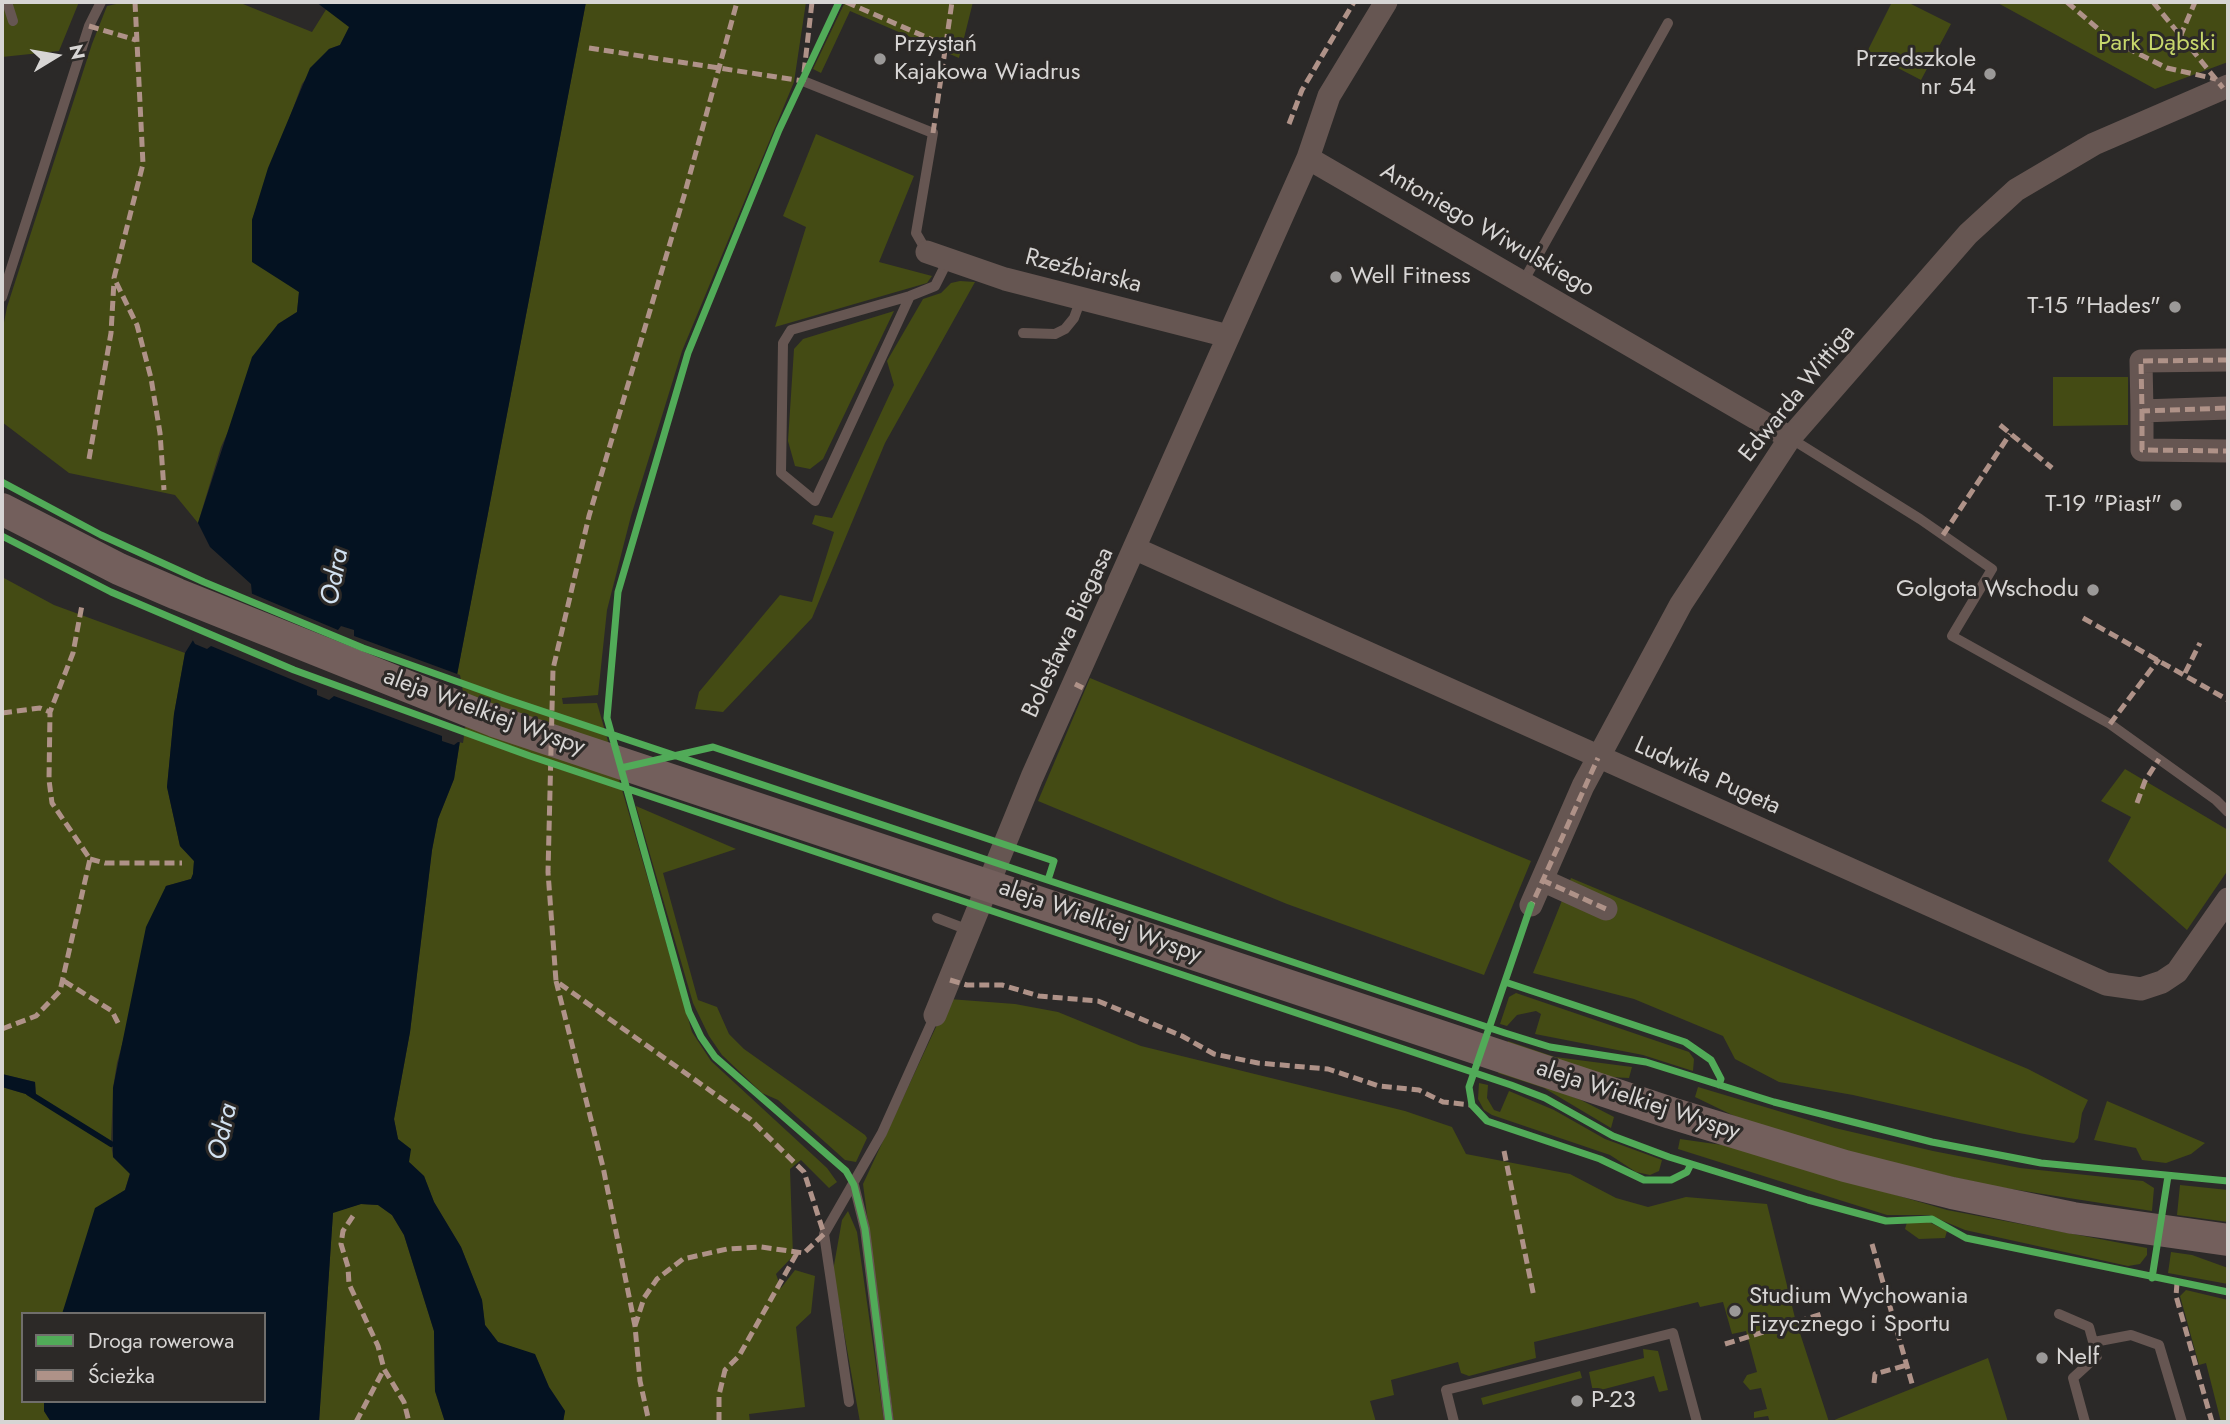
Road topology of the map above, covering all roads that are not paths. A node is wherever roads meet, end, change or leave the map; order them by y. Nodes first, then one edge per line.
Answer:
1 (8, 2) edge
2 (101, 2) edge
3 (1386, 2) edge
4 (13, 21) dead end
5 (1668, 23) dead end
6 (803, 81) dead end
7 (2228, 86) edge
8 (1308, 158) junction
9 (927, 252) joint
10 (948, 260) junction
11 (1522, 282) junction
12 (910, 296) junction
13 (2, 297) edge
14 (1081, 299) junction
15 (1023, 333) dead end
16 (1227, 336) junction
17 (2228, 360) edge
18 (2228, 408) edge
19 (2142, 411) junction
20 (1790, 438) junction
21 (2228, 451) edge
22 (2, 509) edge
23 (1136, 549) junction
24 (1598, 758) junction
25 (2228, 812) edge
26 (1542, 880) junction
27 (2228, 899) edge
28 (1531, 905) dead end
29 (1606, 909) dead end
30 (937, 918) dead end
31 (971, 931) junction
32 (935, 1015) joint
33 (854, 1185) junction
34 (2228, 1240) edge
35 (2059, 1314) dead end
36 (2094, 1342) junction
37 (849, 1402) dead end
38 (889, 1422) edge
39 (1454, 1422) edge
40 (1697, 1422) edge
41 (2085, 1422) edge
42 (2182, 1422) edge

1 - 4 lane
2 - 13 lane
3 - 8 street
5 - 11 lane
6 - 9 lane
7 - 20 street, Edwarda Wittiga
8 - 11 street, Antoniego Wiwulskiego
8 - 16 street, Bolesława Biegasa
9 - 10 street, Rzeźbiarska
10 - 12 lane
10 - 14 street, Rzeźbiarska
11 - 20 street, Antoniego Wiwulskiego
12 - 12 lane
14 - 15 lane
14 - 16 street, Rzeźbiarska
16 - 23 street, Bolesława Biegasa
17 - 19 street
18 - 19 street
19 - 21 street
20 - 24 street, Edwarda Wittiga
20 - 25 lane
22 - 34 main road, aleja Wielkiej Wyspy
23 - 24 street, Ludwika Pugeta
23 - 31 street, Bolesława Biegasa
24 - 26 street, Edwarda Wittiga
24 - 27 street, Ludwika Pugeta
26 - 28 street, Edwarda Wittiga
26 - 29 street
30 - 31 lane
31 - 32 street, Bolesława Biegasa
32 - 33 lane, Bolesława Biegasa
33 - 37 lane, Bolesława Biegasa
33 - 38 lane
35 - 36 lane
36 - 41 lane
36 - 42 lane
39 - 40 lane

